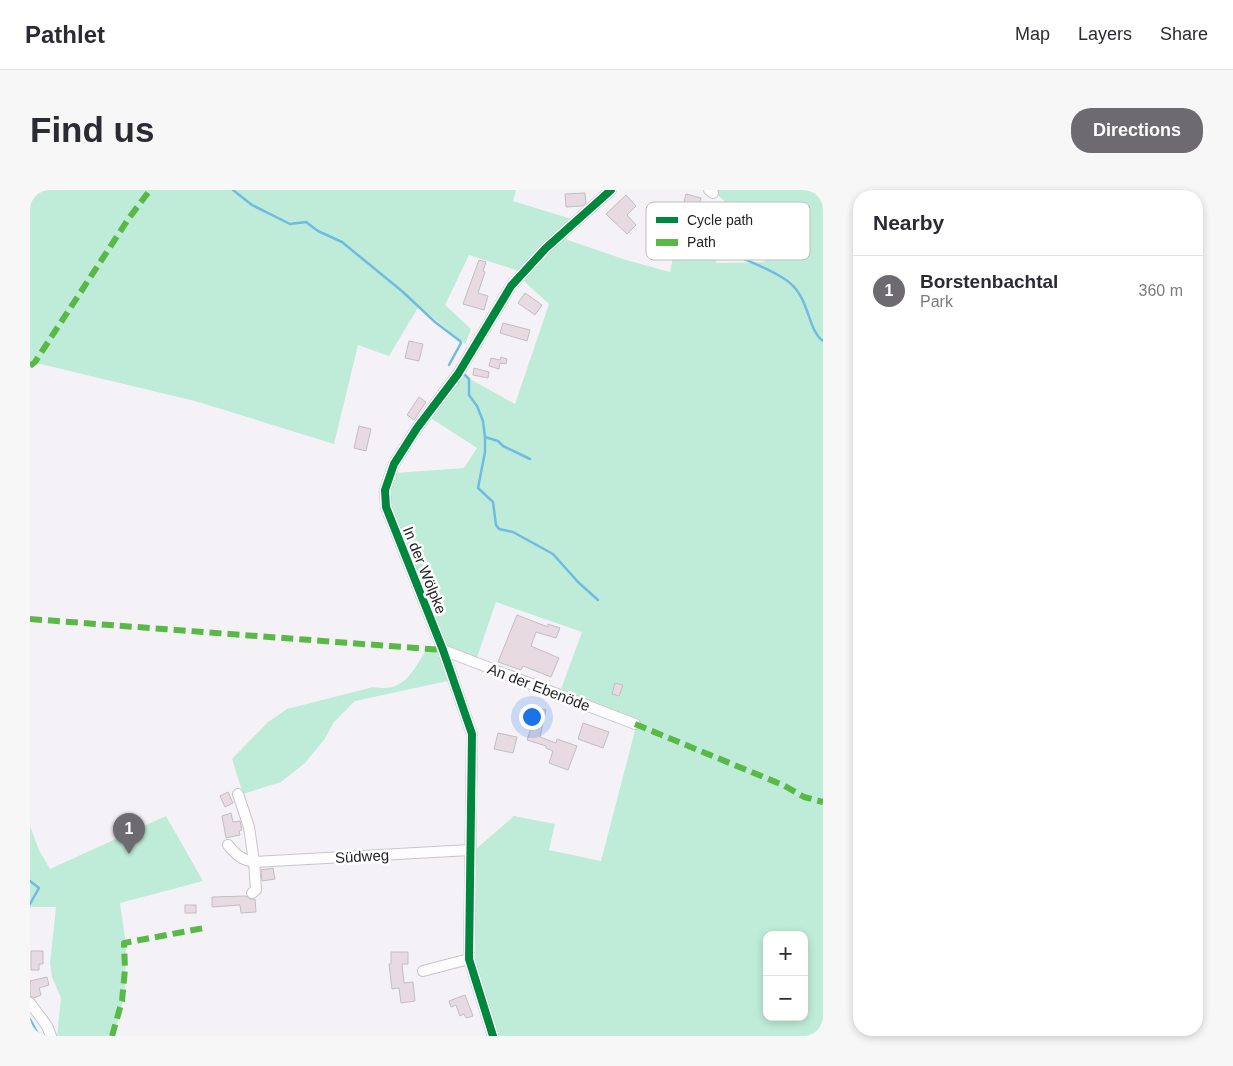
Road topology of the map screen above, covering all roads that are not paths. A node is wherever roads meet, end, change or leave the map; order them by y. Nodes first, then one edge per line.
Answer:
1 (611, 190) edge
2 (443, 650) junction
3 (635, 724) dead end
4 (238, 794) dead end
5 (228, 845) dead end
6 (470, 850) junction
7 (254, 862) junction
8 (252, 893) dead end
9 (469, 959) junction
10 (423, 971) dead end
11 (30, 1003) edge
12 (492, 1033) edge
13 (51, 1036) edge

1 - 2 street, In der Wölpke
2 - 3 street, An der Ebenöde
2 - 6 street, In der Wölpke
4 - 7 street
5 - 7 street
6 - 7 street, Südweg
6 - 9 street, In der Wölpke
7 - 8 street
9 - 10 street
9 - 12 street, In der Wölpke
11 - 13 street

